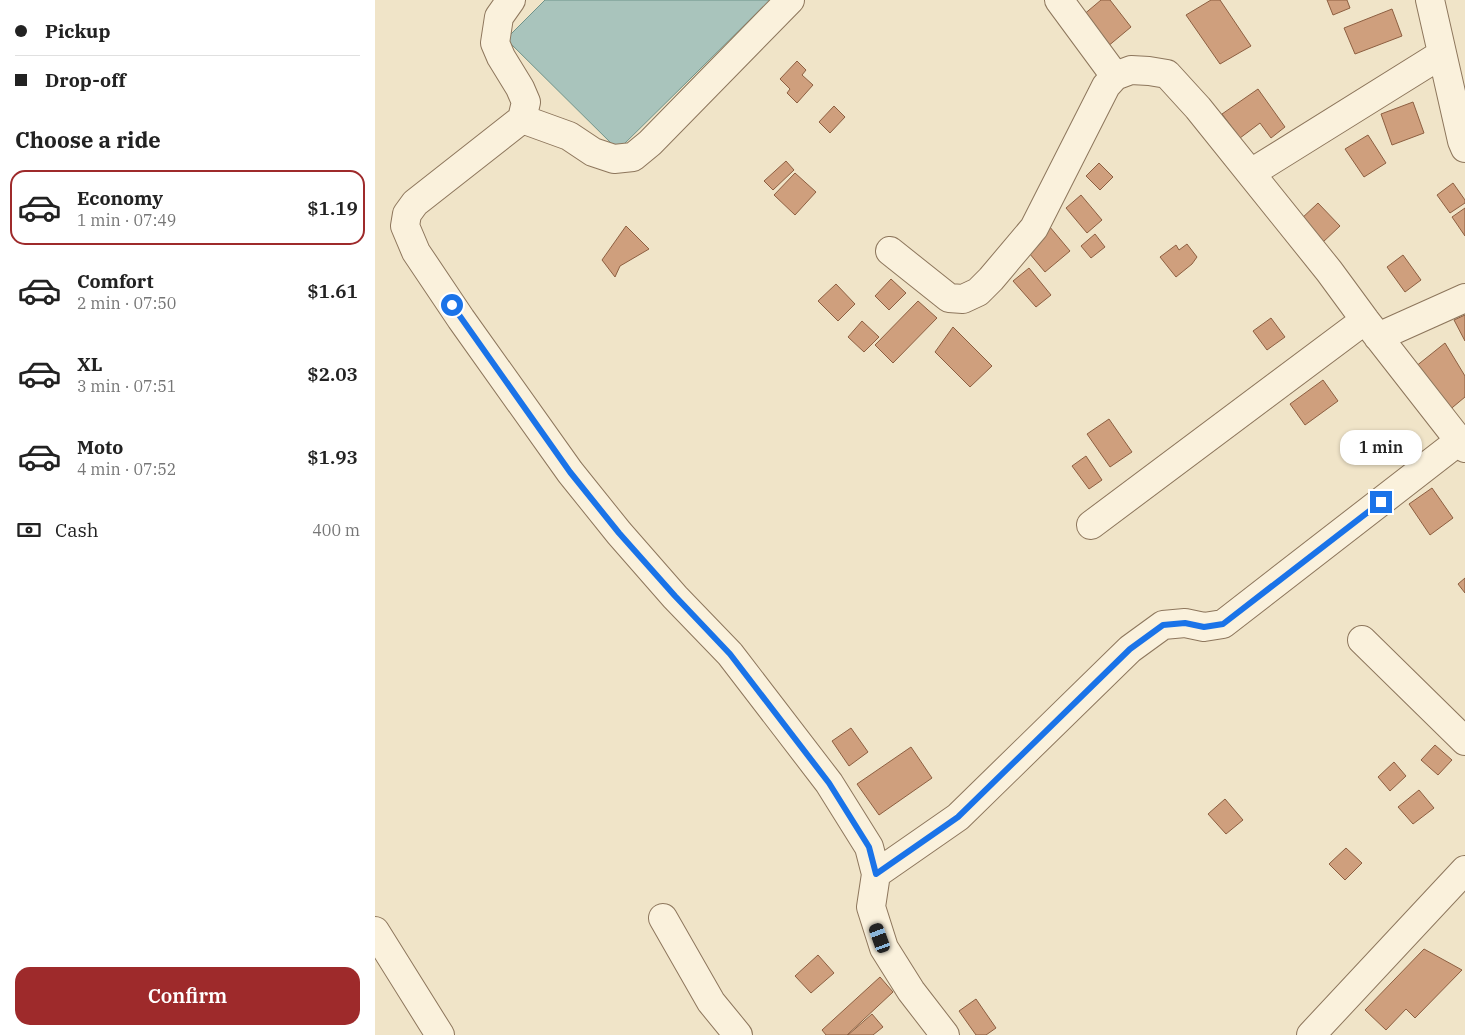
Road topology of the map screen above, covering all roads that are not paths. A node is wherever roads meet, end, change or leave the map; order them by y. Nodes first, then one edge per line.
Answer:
1 (511, 0) edge
2 (790, 0) edge
3 (1059, 0) edge
4 (1430, 0) edge
5 (1443, 54) junction
6 (1115, 76) junction
7 (522, 118) junction
8 (1465, 148) edge
9 (1251, 173) junction
10 (889, 252) dead end
11 (1465, 298) edge
12 (1372, 328) junction
13 (1462, 444) edge
14 (1091, 525) dead end
15 (1362, 640) dead end
16 (1465, 741) edge
17 (1465, 870) edge
18 (876, 874) junction
19 (663, 918) dead end
20 (375, 931) edge
21 (440, 1035) edge
22 (738, 1035) edge
23 (945, 1035) edge
24 (1311, 1035) edge

1 - 7 street
2 - 7 street
3 - 6 street
4 - 5 street
5 - 8 street
5 - 9 street
6 - 9 street
6 - 10 street
7 - 18 street
9 - 12 street
11 - 12 street
12 - 13 street
12 - 14 street
13 - 18 street
15 - 16 street
17 - 24 street
18 - 23 street
19 - 22 street
20 - 21 street

